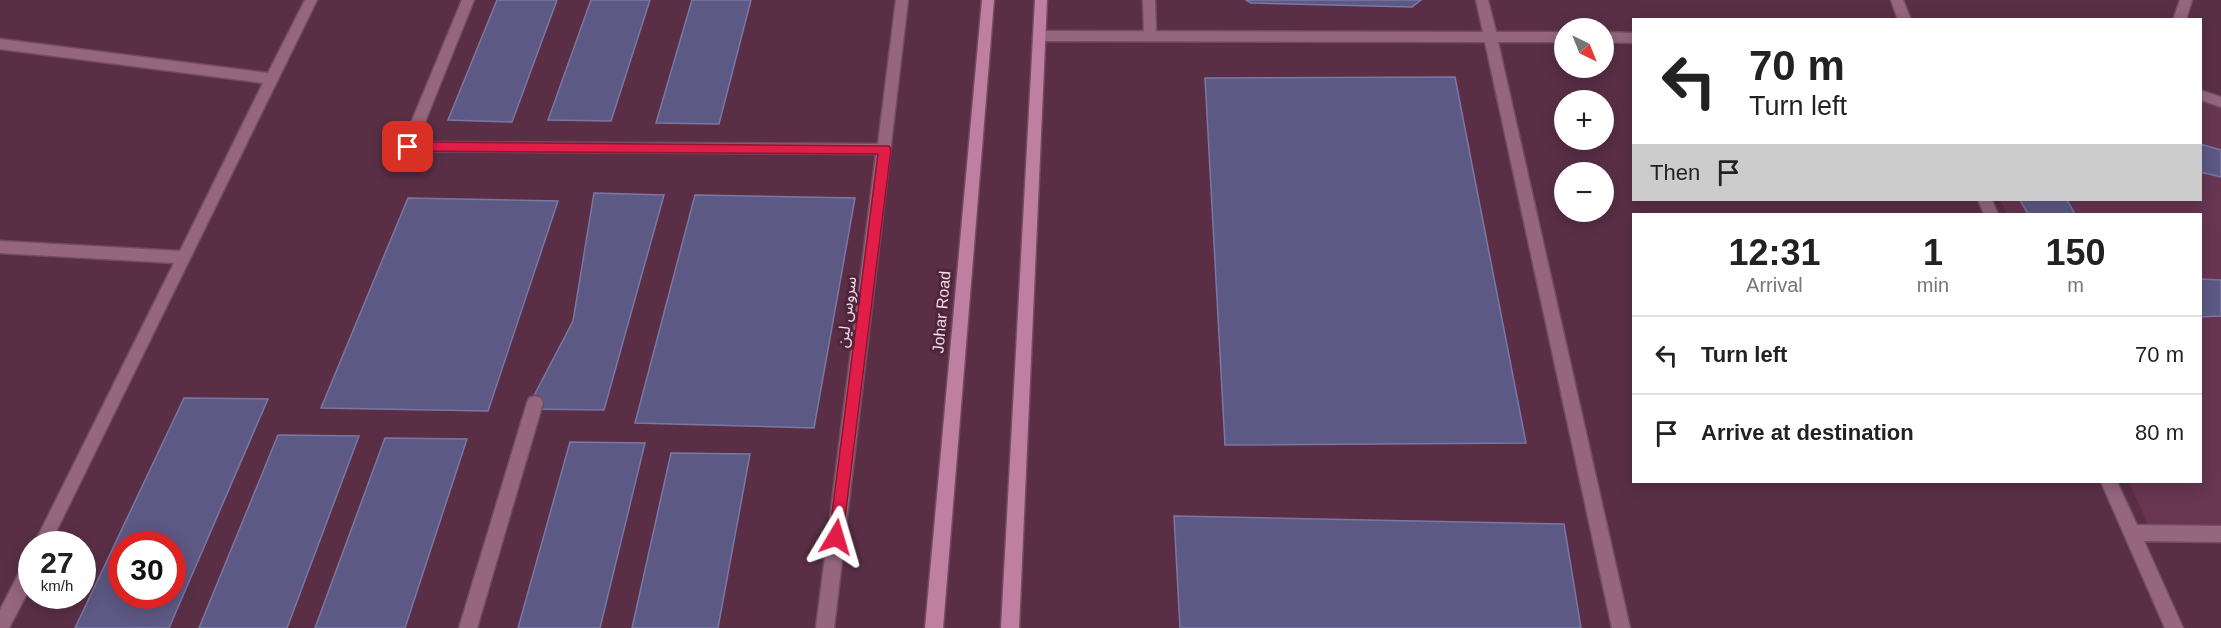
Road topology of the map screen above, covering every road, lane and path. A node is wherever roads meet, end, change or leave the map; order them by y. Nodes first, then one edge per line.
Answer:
1 (311, 0) edge
2 (468, 0) edge
3 (902, 0) edge
4 (988, 0) edge
5 (1041, 0) edge
6 (1149, 0) edge
7 (1482, 0) edge
8 (1897, 0) edge
9 (2186, 0) edge
10 (1904, 18) edge
11 (2180, 18) edge
12 (1039, 36) junction
13 (1150, 36) junction
14 (1489, 36) junction
15 (1554, 37) edge
16 (1614, 37) edge
17 (1632, 38) edge
18 (0, 44) edge
19 (273, 79) junction
20 (2202, 96) edge
21 (2221, 102) edge
22 (885, 149) junction
23 (0, 247) edge
24 (184, 257) junction
25 (535, 403) dead end
26 (2109, 483) edge
27 (48, 531) edge
28 (2132, 532) junction
29 (2221, 534) edge
30 (18, 593) edge
31 (0, 628) edge
32 (468, 628) edge
33 (825, 628) edge
34 (934, 628) edge
35 (1010, 628) edge
36 (1621, 628) edge
37 (2174, 628) edge

1 - 19 street
2 - 22 street
3 - 22 street, سروس لین
4 - 34 main road, Johar Road
5 - 12 main road
6 - 13 street
7 - 14 street
8 - 10 street
9 - 11 street
12 - 13 street
12 - 35 main road
13 - 14 street
14 - 15 street
14 - 36 street
16 - 17 street
18 - 19 street
19 - 24 street
20 - 21 street
22 - 33 street, سروس لین
23 - 24 street
24 - 27 street
25 - 32 street
26 - 28 street
28 - 29 street
28 - 37 street
30 - 31 street

